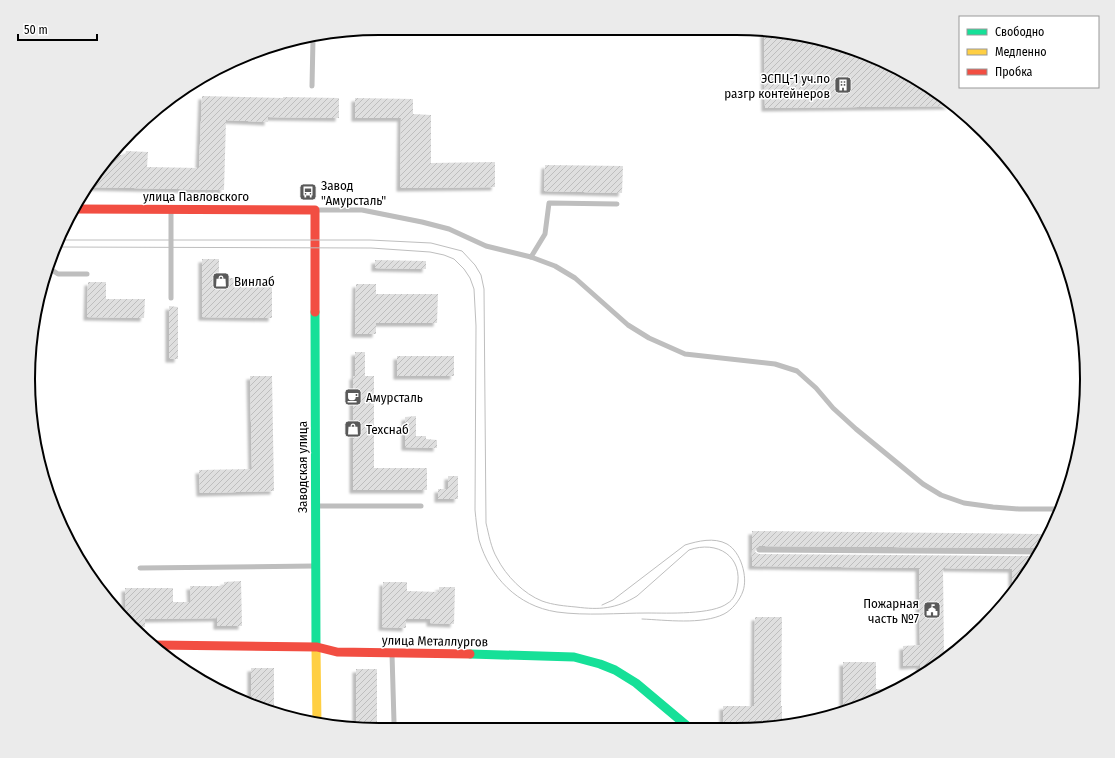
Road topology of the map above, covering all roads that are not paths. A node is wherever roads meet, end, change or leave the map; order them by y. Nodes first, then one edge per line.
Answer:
1 (312, 42) edge
2 (312, 86) dead end
3 (617, 204) dead end
4 (80, 209) edge
5 (171, 209) junction
6 (315, 210) junction
7 (531, 258) junction
8 (52, 270) edge
9 (87, 274) dead end
10 (171, 298) dead end
11 (315, 506) junction
12 (421, 506) dead end
13 (1055, 509) edge
14 (758, 550) dead end
15 (1033, 552) edge
16 (315, 566) junction
17 (140, 568) dead end
18 (161, 645) edge
19 (317, 647) junction
20 (392, 652) junction
21 (317, 717) edge
22 (394, 722) dead end
23 (684, 723) edge

1 - 2 lane
3 - 7 lane
4 - 5 street, улица Павловского
5 - 6 street, улица Павловского
5 - 10 lane
6 - 7 lane
6 - 11 street, Заводская улица
7 - 13 lane
8 - 9 lane
11 - 12 lane
11 - 16 street, Заводская улица
14 - 15 lane
16 - 17 lane
16 - 19 street, Заводская улица
18 - 19 street, улица Металлургов
19 - 20 street, улица Металлургов
19 - 21 street, Заводская улица
20 - 22 lane
20 - 23 street, улица Металлургов

